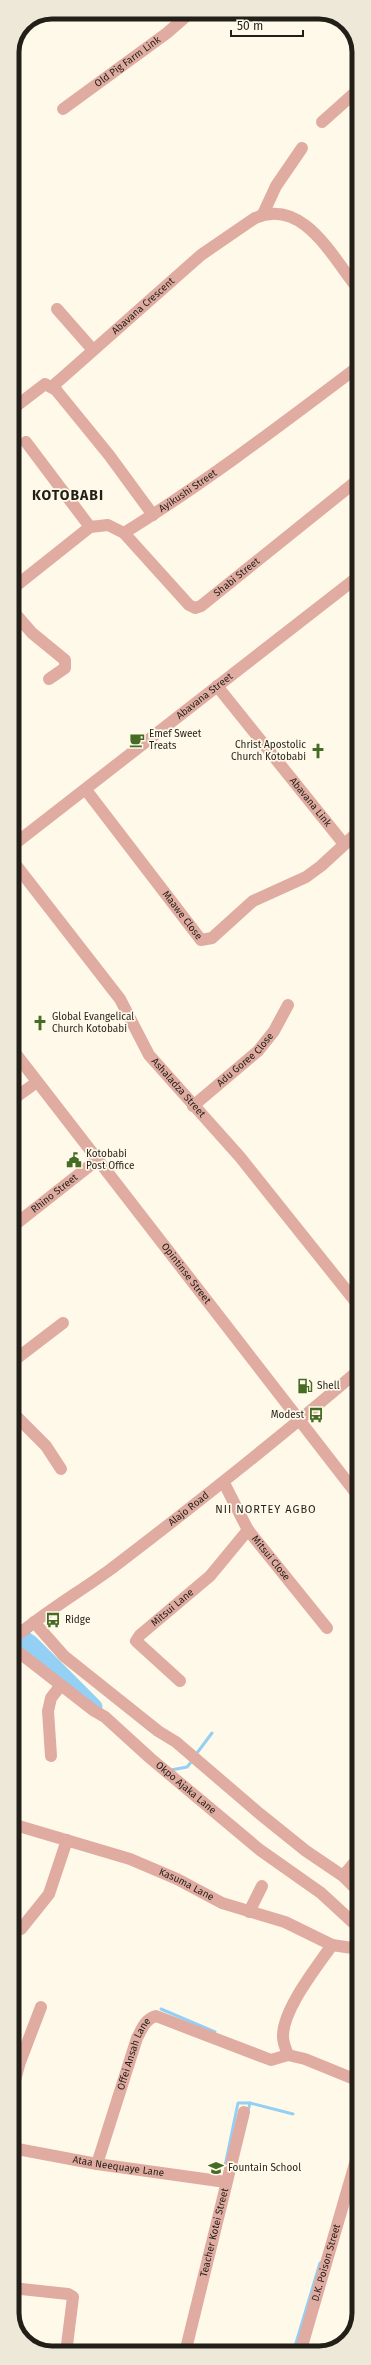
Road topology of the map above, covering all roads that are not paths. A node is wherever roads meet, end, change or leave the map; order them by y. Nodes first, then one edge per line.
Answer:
1 (183, 19) edge
2 (352, 95) edge
3 (63, 109) dead end
4 (322, 122) dead end
5 (302, 148) dead end
6 (263, 214) junction
7 (352, 281) edge
8 (57, 310) dead end
9 (93, 350) junction
10 (352, 371) edge
11 (56, 390) junction
12 (19, 404) edge
13 (26, 442) dead end
14 (352, 485) edge
15 (153, 515) junction
16 (90, 527) junction
17 (124, 533) junction
18 (352, 581) edge
19 (19, 583) edge
20 (19, 618) edge
21 (49, 679) dead end
22 (217, 686) junction
23 (86, 790) junction
24 (352, 837) edge
25 (19, 841) edge
26 (344, 844) junction
27 (19, 869) edge
28 (288, 1005) dead end
29 (19, 1059) edge
30 (37, 1082) junction
31 (19, 1095) edge
32 (193, 1106) junction
33 (97, 1160) junction
34 (19, 1221) edge
35 (352, 1297) edge
36 (63, 1323) dead end
37 (19, 1357) edge
38 (352, 1376) edge
39 (19, 1419) edge
40 (299, 1420) junction
41 (61, 1469) dead end
42 (224, 1482) junction
43 (352, 1488) edge
44 (248, 1530) junction
45 (33, 1622) junction
46 (326, 1628) dead end
47 (19, 1634) edge
48 (19, 1652) edge
49 (180, 1681) dead end
50 (61, 1685) junction
51 (51, 1756) dead end
52 (19, 1826) edge
53 (67, 1840) junction
54 (352, 1865) edge
55 (343, 1876) junction
56 (352, 1885) edge
57 (262, 1886) dead end
58 (249, 1912) junction
59 (352, 1922) edge
60 (21, 1929) dead end
61 (332, 1945) junction
62 (352, 1948) edge
63 (41, 2006) dead end
64 (288, 2055) junction
65 (19, 2066) edge
66 (352, 2078) edge
67 (244, 2112) dead end
68 (19, 2149) edge
69 (97, 2164) junction
70 (352, 2174) edge
71 (226, 2182) junction
72 (19, 2289) edge
73 (67, 2346) edge
74 (187, 2346) edge
75 (302, 2346) edge

1 - 3 street, Old Pig Farm Link
2 - 4 street
5 - 6 street
6 - 7 street, Abavana Crescent
6 - 9 street, Abavana Crescent
8 - 9 street
9 - 11 street, Abavana Crescent
10 - 15 street, Ayikushi Street
11 - 12 street
11 - 15 street
13 - 16 street
14 - 17 street, Shabi Street
15 - 17 street, Ayikushi Street
16 - 17 street
16 - 19 street
18 - 22 street, Abavana Street
20 - 21 street
22 - 23 street, Abavana Street
22 - 26 street, Abavana Link
23 - 25 street, Abavana Street
23 - 26 street, Maawe Close
24 - 26 street
27 - 32 street, Ashaladza Street
28 - 32 street, Adu Goree Close
29 - 30 street, Opintinse Street
30 - 31 street
30 - 33 street, Opintinse Street
32 - 35 street, Ashaladza Street
33 - 34 street, Rhino Street
33 - 40 street, Opintinse Street
36 - 37 street
38 - 40 street, Alajo Road
39 - 41 street
40 - 42 street, Alajo Road
40 - 43 street, Opintinse Street
42 - 44 street, Mitsui Close
42 - 45 street, Alajo Road
44 - 46 street, Mitsui Close
44 - 49 street, Mitsui Lane
45 - 47 street, Alajo Road
45 - 55 street
48 - 50 street, Okpo Ajaka Lane
50 - 51 street
50 - 59 street, Okpo Ajaka Lane
52 - 53 street, Kasuma Lane
53 - 58 street, Kasuma Lane
53 - 60 street
54 - 55 street
55 - 56 street
57 - 58 street
58 - 61 street, Kasuma Lane
61 - 62 street, Kasuma Lane
61 - 64 street
63 - 65 street
64 - 66 street
64 - 69 street, Offei Ansah Lane
67 - 71 street, Teacher Kotei Street
68 - 69 street, Ataa Neequaye Lane
69 - 71 street, Ataa Neequaye Lane
70 - 75 street, D.K. Poison Street
71 - 74 street, Teacher Kotei Street
72 - 73 street

